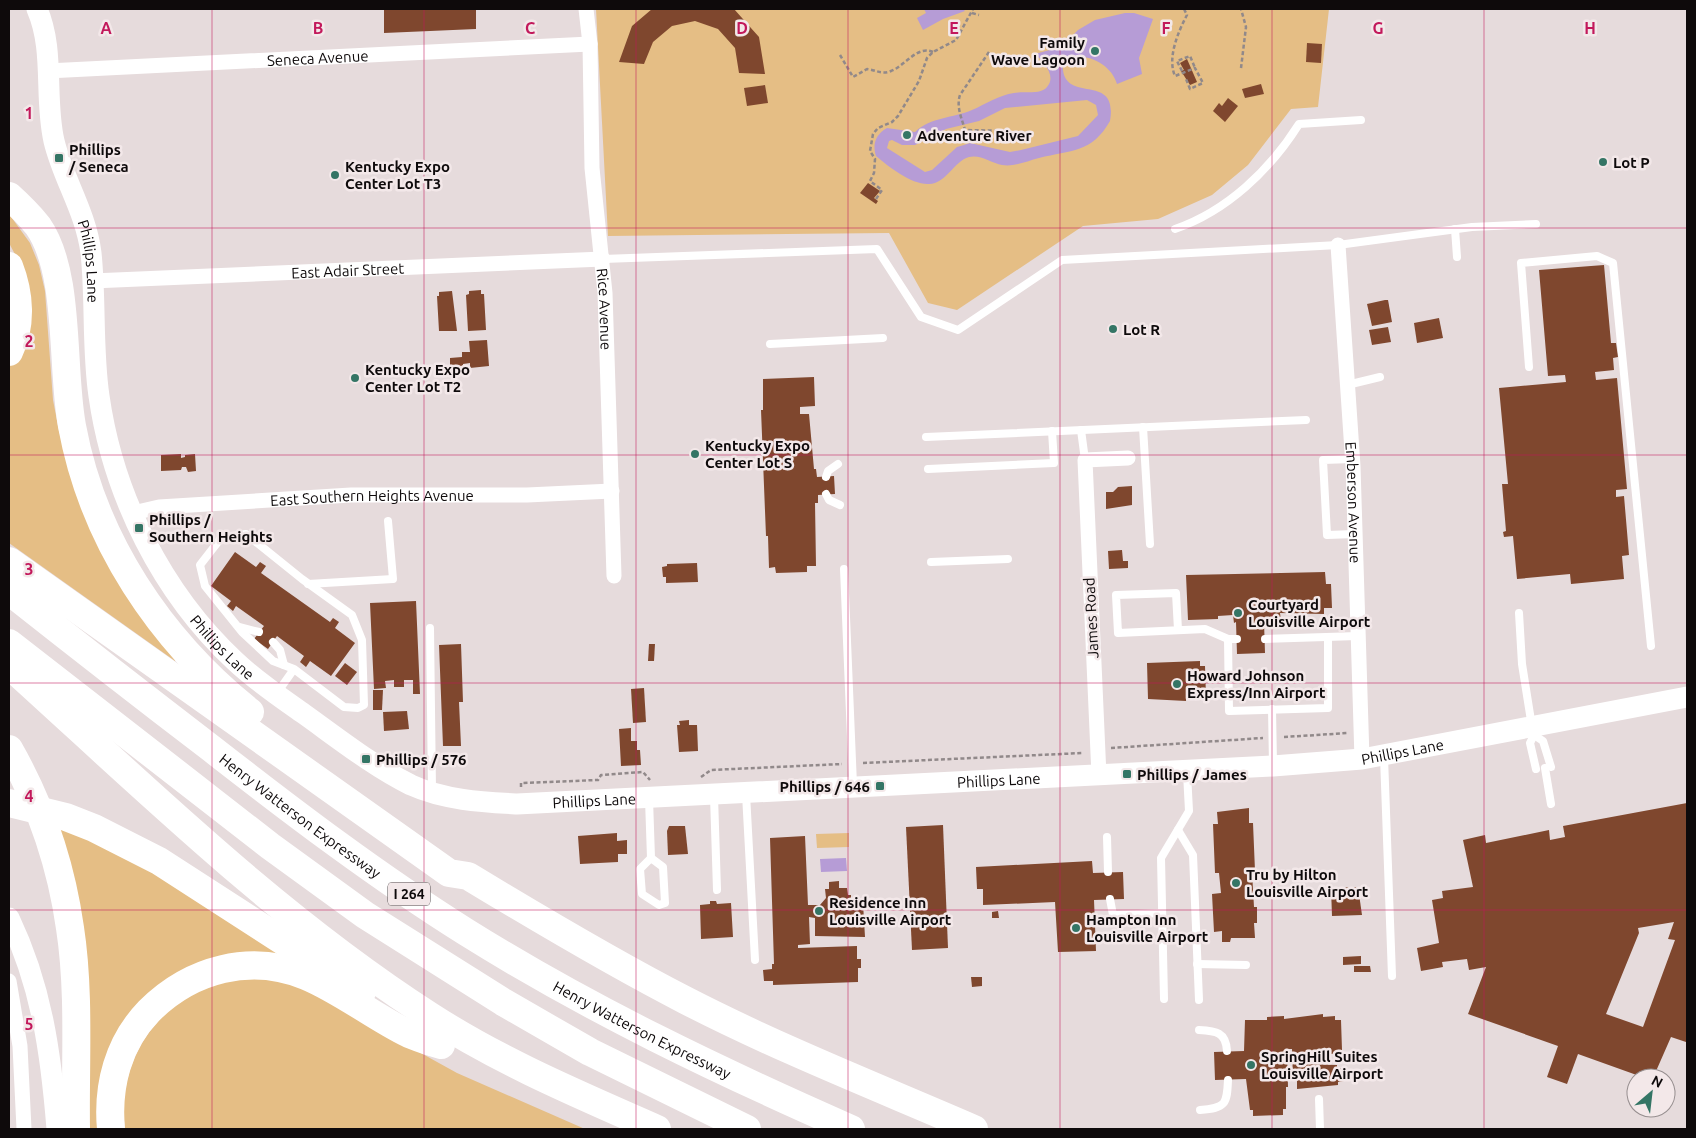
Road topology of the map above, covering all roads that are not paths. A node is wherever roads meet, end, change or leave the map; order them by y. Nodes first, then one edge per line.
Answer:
1 (37, 9) edge
2 (586, 9) edge
3 (590, 44) junction
4 (47, 71) junction
5 (1361, 120) dead end
6 (9, 196) edge
7 (1536, 224) dead end
8 (1175, 229) dead end
9 (1455, 230) junction
10 (1338, 245) junction
11 (1457, 257) dead end
12 (603, 259) junction
13 (9, 266) edge
14 (92, 281) junction
15 (883, 338) dead end
16 (770, 344) dead end
17 (9, 352) edge
18 (1529, 367) dead end
19 (1380, 377) dead end
20 (1347, 385) junction
21 (1306, 420) dead end
22 (1143, 427) junction
23 (1081, 430) junction
24 (1052, 431) junction
25 (926, 436) dead end
26 (1128, 458) dead end
27 (1352, 459) junction
28 (1084, 460) junction
29 (838, 464) dead end
30 (928, 469) dead end
31 (826, 477) dead end
32 (612, 491) junction
33 (826, 494) dead end
34 (840, 505) dead end
35 (133, 513) junction
36 (388, 522) dead end
37 (1355, 534) junction
38 (1150, 544) dead end
39 (1008, 559) dead end
40 (9, 561) edge
41 (931, 562) dead end
42 (844, 569) dead end
43 (614, 576) dead end
44 (308, 584) junction
45 (9, 591) edge
46 (1519, 613) dead end
47 (238, 627) junction
48 (430, 628) dead end
49 (1178, 630) junction
50 (259, 632) dead end
51 (1358, 636) junction
52 (1328, 637) junction
53 (1228, 639) junction
54 (1237, 639) dead end
55 (1265, 639) dead end
56 (273, 642) dead end
57 (9, 643) edge
58 (1650, 646) dead end
59 (9, 664) edge
60 (284, 665) junction
61 (294, 669) junction
62 (276, 695) junction
63 (1687, 697) edge
64 (1272, 709) junction
65 (1533, 731) junction
66 (10, 750) edge
67 (1384, 755) junction
68 (1362, 759) junction
69 (1273, 766) junction
70 (1536, 770) dead end
71 (1187, 771) junction
72 (1099, 776) junction
73 (853, 787) junction
74 (651, 790) junction
75 (432, 792) junction
76 (746, 792) junction
77 (714, 794) junction
78 (9, 804) edge
79 (1551, 804) dead end
80 (1178, 830) junction
81 (1107, 837) dead end
82 (651, 858) junction
83 (1108, 872) dead end
84 (468, 876) junction
85 (717, 890) dead end
86 (1110, 899) dead end
87 (1162, 913) junction
88 (9, 918) edge
89 (755, 960) dead end
90 (1197, 964) junction
91 (1246, 965) dead end
92 (1392, 976) dead end
93 (9, 981) edge
94 (1164, 999) dead end
95 (1199, 1000) dead end
96 (1199, 1030) dead end
97 (441, 1045) junction
98 (1227, 1051) dead end
99 (1228, 1080) dead end
100 (1319, 1099) dead end
101 (1200, 1110) dead end
102 (24, 1129) edge
103 (57, 1129) edge
104 (76, 1129) edge
105 (112, 1129) edge
106 (616, 1129) edge
107 (657, 1129) edge
108 (747, 1129) edge
109 (852, 1129) edge
110 (974, 1129) edge
111 (1320, 1129) edge

1 - 4 main road, Phillips Lane
2 - 3 street, Rice Avenue
3 - 4 street, Seneca Avenue
3 - 12 street, Rice Avenue
4 - 14 main road, Phillips Lane
5 - 8 lane
6 - 84 highway
7 - 9 lane
9 - 10 lane
9 - 11 lane
10 - 12 lane
10 - 20 street, Emberson Avenue
12 - 14 street, East Adair Street
12 - 32 street, Rice Avenue
13 - 17 highway
14 - 35 main road, Phillips Lane
15 - 16 lane
18 - 58 lane
19 - 20 lane
20 - 27 street, Emberson Avenue
21 - 22 lane
22 - 23 lane
22 - 38 lane
23 - 24 lane
23 - 28 lane
24 - 25 lane
24 - 30 lane
26 - 28 street
27 - 37 street, Emberson Avenue
27 - 37 lane
28 - 72 street, James Road
29 - 31 lane
32 - 35 street, East Southern Heights Avenue
32 - 43 street, Rice Avenue
33 - 34 lane
35 - 62 main road, Phillips Lane
36 - 44 lane
37 - 51 street, Emberson Avenue
39 - 41 lane
40 - 84 highway
42 - 73 lane
44 - 47 lane
44 - 61 lane
45 - 109 highway, Henry Watterson Expressway / I 264
46 - 65 lane
47 - 50 lane
47 - 60 lane
48 - 75 lane
49 - 49 lane
49 - 53 lane
51 - 52 lane
51 - 68 street, Emberson Avenue
52 - 55 lane
52 - 64 lane
53 - 54 lane
53 - 64 lane
56 - 60 lane
57 - 108 highway, I 264
59 - 107 highway
60 - 61 lane
61 - 62 lane
62 - 75 main road, Phillips Lane
63 - 65 main road, Phillips Lane
64 - 69 lane
65 - 67 main road, Phillips Lane
65 - 70 lane
65 - 79 lane
66 - 104 highway
67 - 68 main road, Phillips Lane
67 - 92 lane
68 - 69 main road, Phillips Lane
69 - 71 main road, Phillips Lane
71 - 72 main road, Phillips Lane
71 - 80 lane
72 - 73 main road, Phillips Lane
73 - 76 main road, Phillips Lane
74 - 75 main road, Phillips Lane
74 - 77 main road, Phillips Lane
74 - 82 lane
76 - 77 main road, Phillips Lane
76 - 89 lane
77 - 85 lane
78 - 97 highway
80 - 87 lane
80 - 90 lane
81 - 83 lane
82 - 82 lane
84 - 110 highway
86 - 87 lane
87 - 94 lane
88 - 103 main road
90 - 91 lane
90 - 95 lane
93 - 102 street
96 - 98 lane
97 - 105 highway
97 - 106 highway
99 - 101 lane
100 - 111 lane

